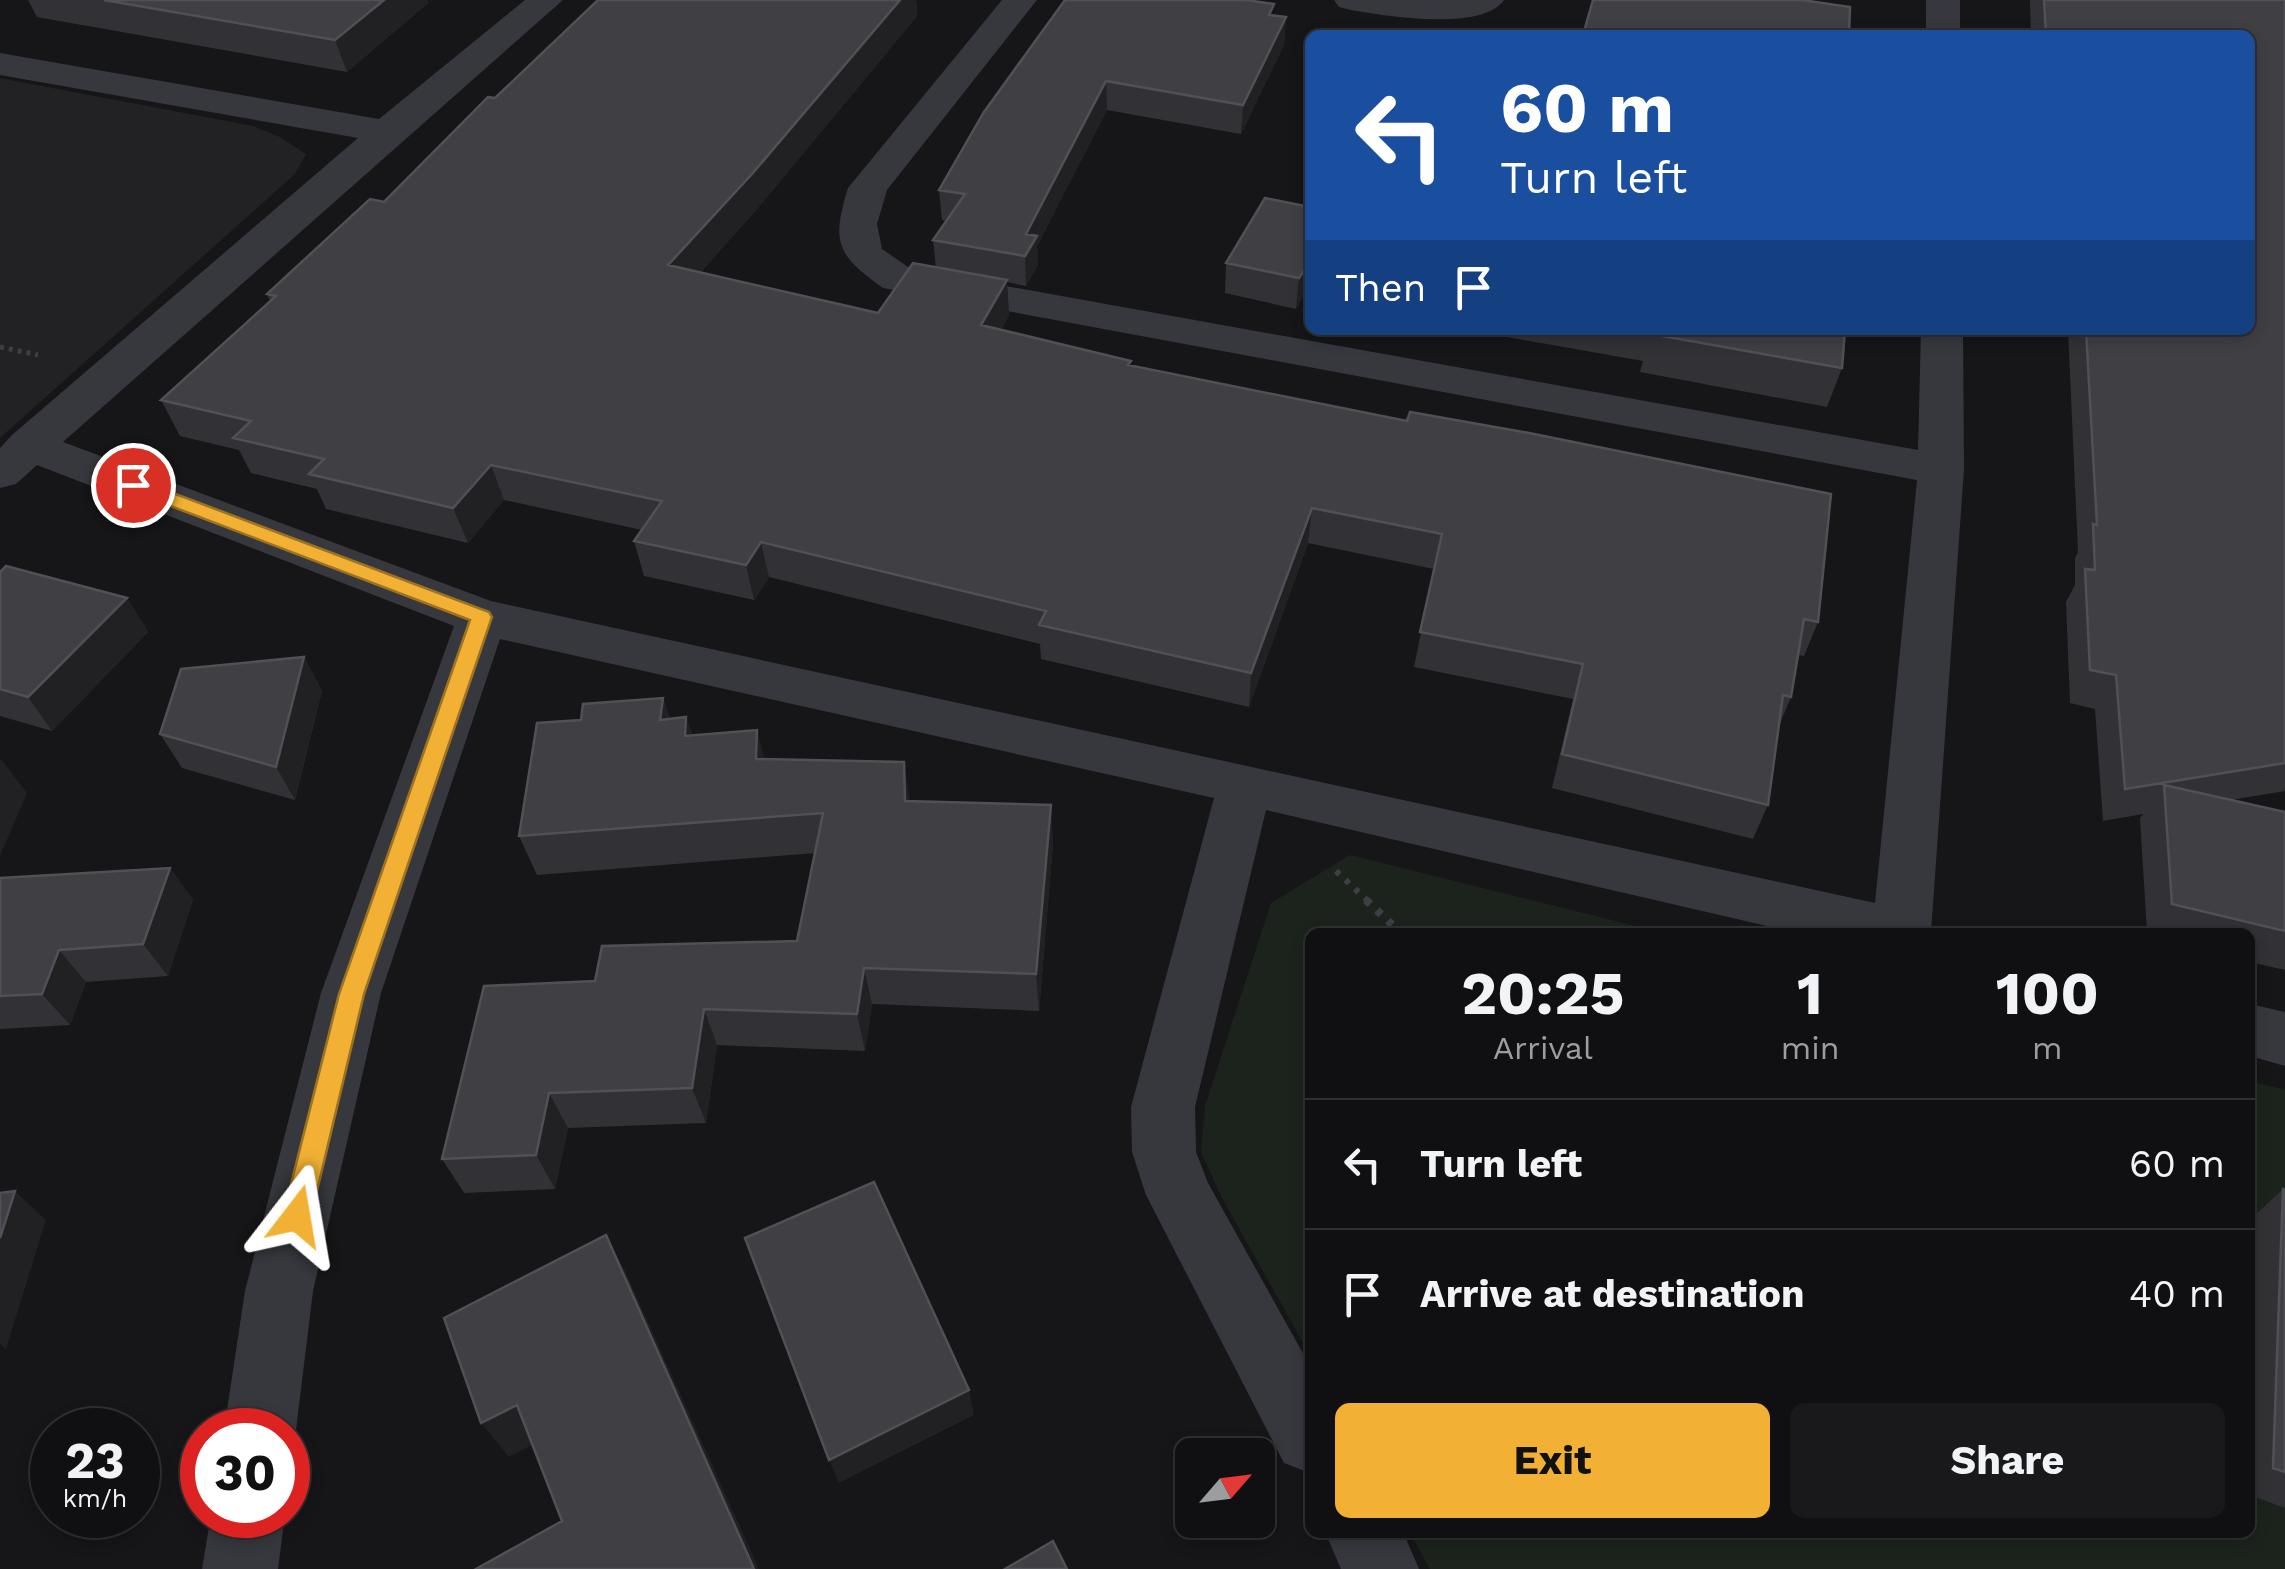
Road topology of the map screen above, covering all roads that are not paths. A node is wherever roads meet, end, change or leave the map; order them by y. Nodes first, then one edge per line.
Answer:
1 (546, 0) edge
2 (1020, 0) edge
3 (1351, 0) edge
4 (1487, 0) edge
5 (1943, 0) edge
6 (1943, 30) edge
7 (0, 64) edge
8 (387, 132) junction
9 (1942, 335) edge
10 (14, 459) edge
11 (1941, 469) junction
12 (482, 617) junction
13 (1246, 784) junction
14 (1881, 928) edge
15 (1899, 928) edge
16 (2255, 1031) edge
17 (2285, 1039) edge
18 (263, 1408) edge
19 (1305, 1428) edge
20 (245, 1538) edge
21 (1365, 1538) edge
22 (240, 1569) edge
23 (1381, 1569) edge

1 - 8 street
2 - 11 street
3 - 4 street
5 - 6 street
7 - 8 street
8 - 10 street
9 - 11 street
10 - 12 street
11 - 15 street
12 - 13 street
12 - 18 street
13 - 14 street
13 - 19 street
16 - 17 street
20 - 22 street
21 - 23 street

